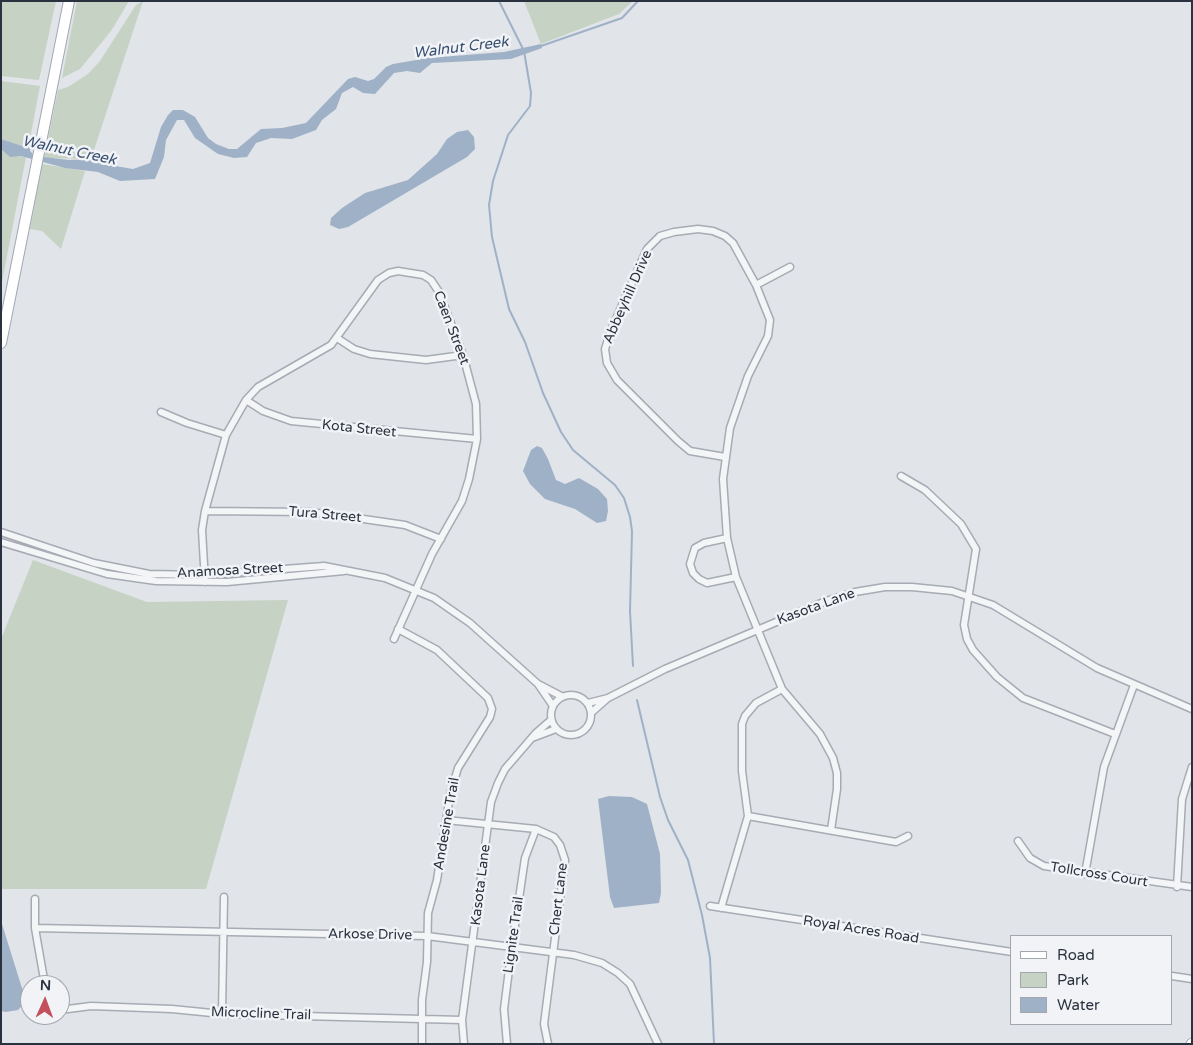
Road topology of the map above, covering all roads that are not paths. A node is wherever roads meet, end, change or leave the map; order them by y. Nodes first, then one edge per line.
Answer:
1 (69, 1) edge
2 (790, 267) dead end
3 (756, 285) junction
4 (337, 338) junction
5 (1, 343) edge
6 (463, 355) junction
7 (246, 400) junction
8 (161, 412) dead end
9 (226, 435) junction
10 (477, 439) junction
11 (725, 457) junction
12 (901, 476) dead end
13 (205, 511) junction
14 (1, 532) edge
15 (441, 538) junction
16 (727, 538) junction
17 (1, 542) edge
18 (345, 571) junction
19 (204, 575) junction
20 (736, 577) junction
21 (205, 582) junction
22 (416, 589) junction
23 (969, 596) junction
24 (398, 629) junction
25 (757, 630) junction
26 (394, 639) dead end
27 (538, 684) junction
28 (1134, 685) junction
29 (782, 689) junction
30 (561, 696) junction
31 (608, 698) junction
32 (588, 703) junction
33 (553, 706) junction
34 (1192, 709) edge
35 (592, 713) junction
36 (551, 720) junction
37 (556, 729) junction
38 (1115, 734) junction
39 (532, 738) junction
40 (1192, 767) edge
41 (748, 816) junction
42 (446, 820) junction
43 (488, 825) junction
44 (536, 829) junction
45 (831, 830) junction
46 (908, 836) dead end
47 (1018, 841) dead end
48 (1085, 874) junction
49 (1177, 887) junction
50 (1192, 888) edge
51 (224, 897) dead end
52 (35, 898) dead end
53 (710, 906) dead end
54 (721, 908) junction
55 (35, 928) junction
56 (224, 932) junction
57 (427, 936) junction
58 (473, 941) junction
59 (512, 946) junction
60 (553, 952) junction
61 (1010, 952) edge
62 (43, 975) edge
63 (1173, 976) edge
64 (1192, 979) edge
65 (70, 1009) edge
66 (222, 1014) junction
67 (422, 1019) junction
68 (462, 1020) junction
69 (422, 1044) edge
70 (464, 1044) edge
71 (507, 1044) edge
72 (548, 1044) edge
73 (658, 1044) edge

1 - 5 main road
2 - 3 street
3 - 11 street, Abbeyhill Drive
3 - 11 street, Abbeyhill Drive
4 - 6 street
4 - 6 street, Caen Street
4 - 7 street, Caen Street
6 - 10 street, Caen Street
7 - 9 street, Caen Street
7 - 10 street, Kota Street
8 - 9 street
9 - 13 street, Caen Street
10 - 15 street, Caen Street
11 - 16 street, Abbeyhill Drive
12 - 23 street
13 - 15 street, Tura Street
13 - 19 street, Caen Street
14 - 19 street, Anamosa Street
15 - 22 street, Caen Street
16 - 20 street, Abbeyhill Drive
16 - 20 street
17 - 21 street, Anamosa Street
18 - 19 street, Anamosa Street
18 - 21 street, Anamosa Street
18 - 22 street, Anamosa Street
19 - 21 street, Caen Street
20 - 25 street, Abbeyhill Drive
22 - 24 street, Caen Street
22 - 27 street, Anamosa Street
23 - 25 street, Kasota Lane
23 - 28 street, Kasota Lane
23 - 38 street
24 - 26 street, Caen Street
24 - 42 street, Andesine Trail
25 - 29 street, Abbeyhill Drive
25 - 31 street, Kasota Lane
27 - 30 street, Anamosa Street
27 - 33 street, Anamosa Street
28 - 34 street, Kasota Lane
28 - 38 street
29 - 41 street
29 - 45 street, Abbeyhill Drive
30 - 32 street
30 - 33 street
31 - 32 street, Kasota Lane
31 - 35 street, Kasota Lane
32 - 35 street
33 - 36 street
35 - 37 street, Kasota Lane
36 - 37 street
36 - 39 street, Kasota Lane
37 - 39 street, Kasota Lane
38 - 48 street
39 - 43 street, Kasota Lane
40 - 49 street
41 - 45 street
41 - 54 street
42 - 43 street, Chert Lane
42 - 57 street, Andesine Trail
43 - 44 street, Chert Lane
43 - 58 street, Kasota Lane
44 - 59 street, Lignite Trail
44 - 60 street, Chert Lane
45 - 46 street
47 - 48 street, Tollcross Court
48 - 49 street, Tollcross Court
49 - 50 street, Tollcross Court
51 - 56 street
52 - 55 street
53 - 54 street, Royal Acres Road
54 - 61 street, Royal Acres Road
55 - 56 street, Arkose Drive
55 - 62 street
56 - 57 street, Arkose Drive
56 - 66 street
57 - 58 street, Arkose Drive
57 - 67 street, Andesine Trail
58 - 59 street, Arkose Drive
58 - 68 street, Kasota Lane
59 - 60 street, Arkose Drive
59 - 71 street, Lignite Trail
60 - 72 street, Chert Lane
60 - 73 street, Arkose Drive
63 - 64 street
65 - 66 street, Microcline Trail
66 - 67 street, Microcline Trail
67 - 68 street, Microcline Trail
67 - 69 street, Andesine Trail
68 - 70 street, Kasota Lane

